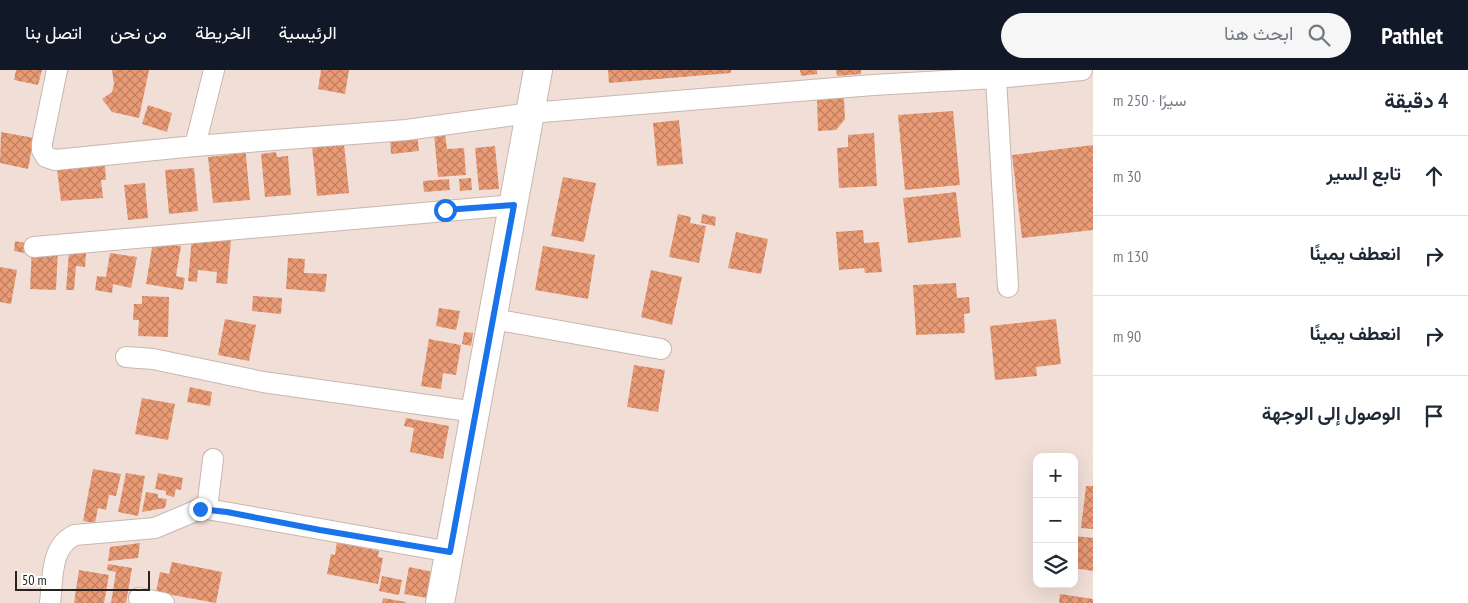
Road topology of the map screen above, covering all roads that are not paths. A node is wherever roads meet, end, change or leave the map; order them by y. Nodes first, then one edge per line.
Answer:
1 (57, 70) edge
2 (214, 70) edge
3 (538, 70) edge
4 (1082, 70) edge
5 (996, 78) junction
6 (530, 114) junction
7 (195, 146) junction
8 (514, 205) junction
9 (34, 246) dead end
10 (1008, 287) dead end
11 (493, 319) junction
12 (661, 349) dead end
13 (126, 357) dead end
14 (476, 412) junction
15 (213, 459) dead end
16 (207, 509) junction
17 (450, 552) junction
18 (139, 598) dead end
19 (50, 603) edge
20 (164, 603) edge
21 (440, 603) edge

1 - 7 street
2 - 7 street
3 - 6 main road
4 - 5 street
5 - 6 street
5 - 10 street
6 - 7 street
6 - 8 main road
8 - 9 street
8 - 11 main road
11 - 12 street
11 - 14 main road
13 - 14 street
14 - 17 main road
15 - 16 street
16 - 17 street
16 - 19 street
17 - 21 main road
18 - 20 street

